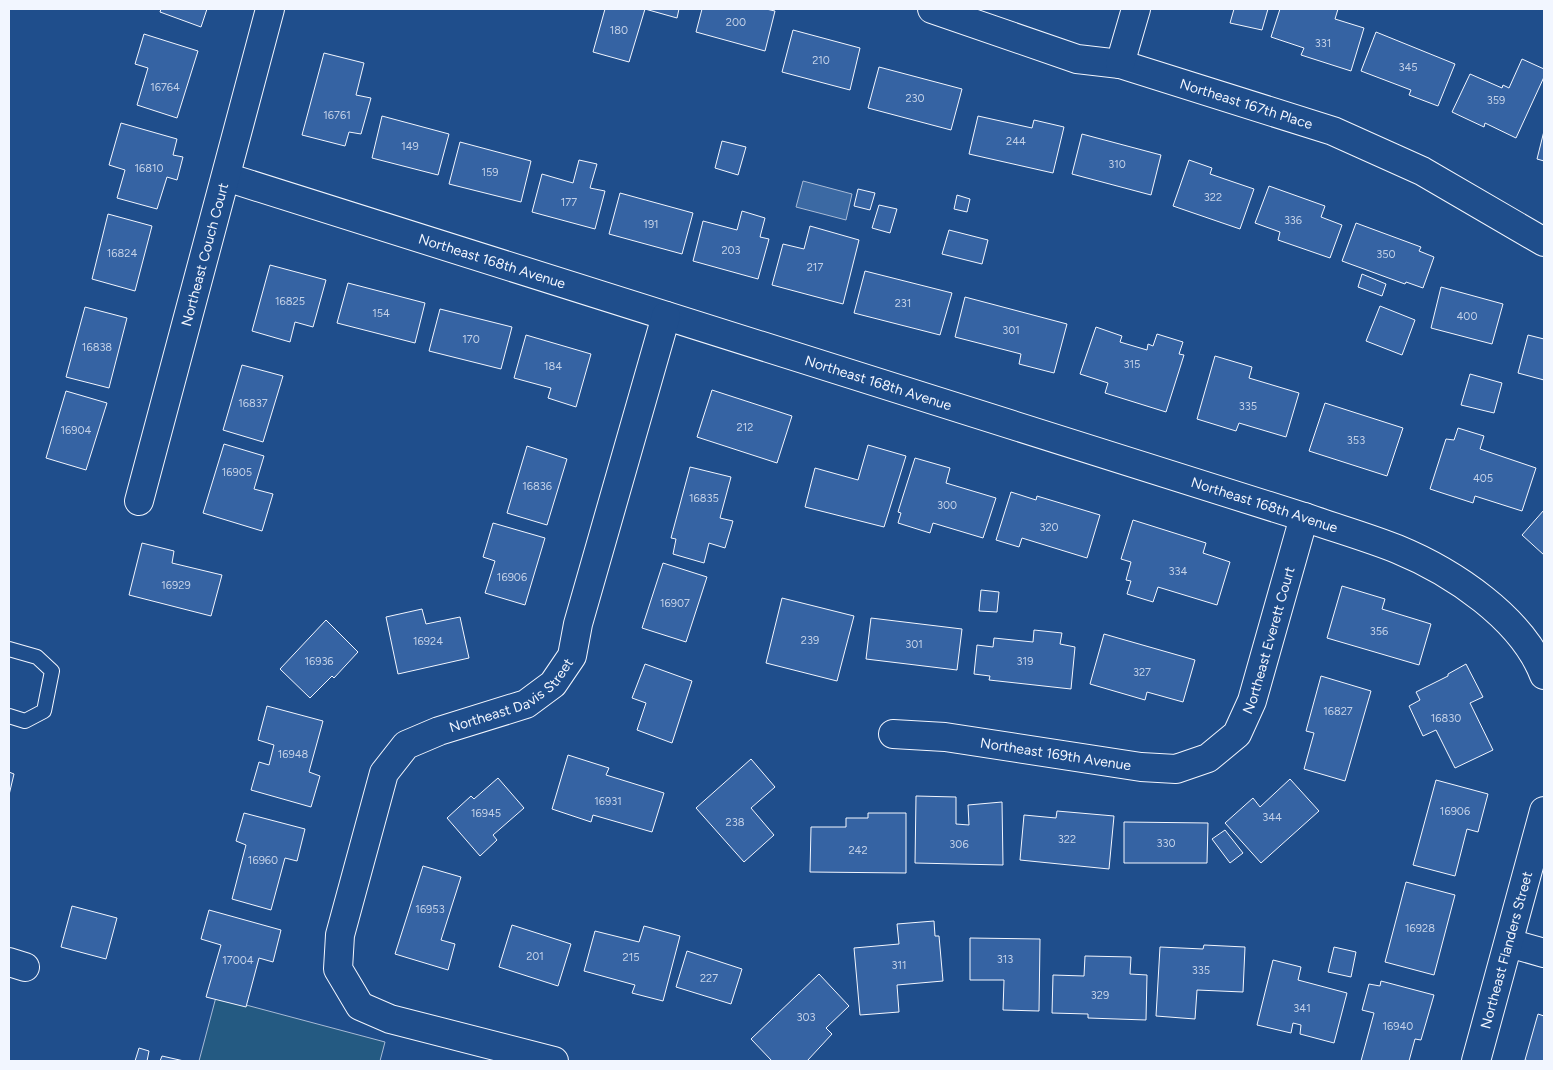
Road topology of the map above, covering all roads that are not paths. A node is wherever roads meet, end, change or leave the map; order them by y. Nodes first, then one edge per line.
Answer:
1 (270, 9) edge
2 (932, 9) edge
3 (1136, 9) edge
4 (1120, 64) junction
5 (226, 177) junction
6 (1544, 242) edge
7 (666, 316) junction
8 (139, 501) dead end
9 (1304, 517) junction
10 (9, 649) edge
11 (1544, 675) edge
12 (9, 716) edge
13 (893, 734) dead end
14 (1216, 752) joint
15 (1544, 811) edge
16 (1509, 943) junction
17 (1544, 953) edge
18 (554, 1061) edge
19 (1476, 1061) edge

1 - 5 street, Northeast Couch Court
2 - 4 street, Northeast 167th Place
3 - 4 street
4 - 6 street, Northeast 167th Place
5 - 7 street, Northeast 168th Avenue
5 - 8 street, Northeast Couch Court
7 - 9 street, Northeast 168th Avenue
7 - 18 street, Northeast Davis Street
9 - 11 street, Northeast 168th Avenue
9 - 14 street, Northeast Everett Court
10 - 12 lane
13 - 14 street, Northeast 169th Avenue
15 - 16 street, Northeast Flanders Street
16 - 17 street
16 - 19 street, Northeast Flanders Street

